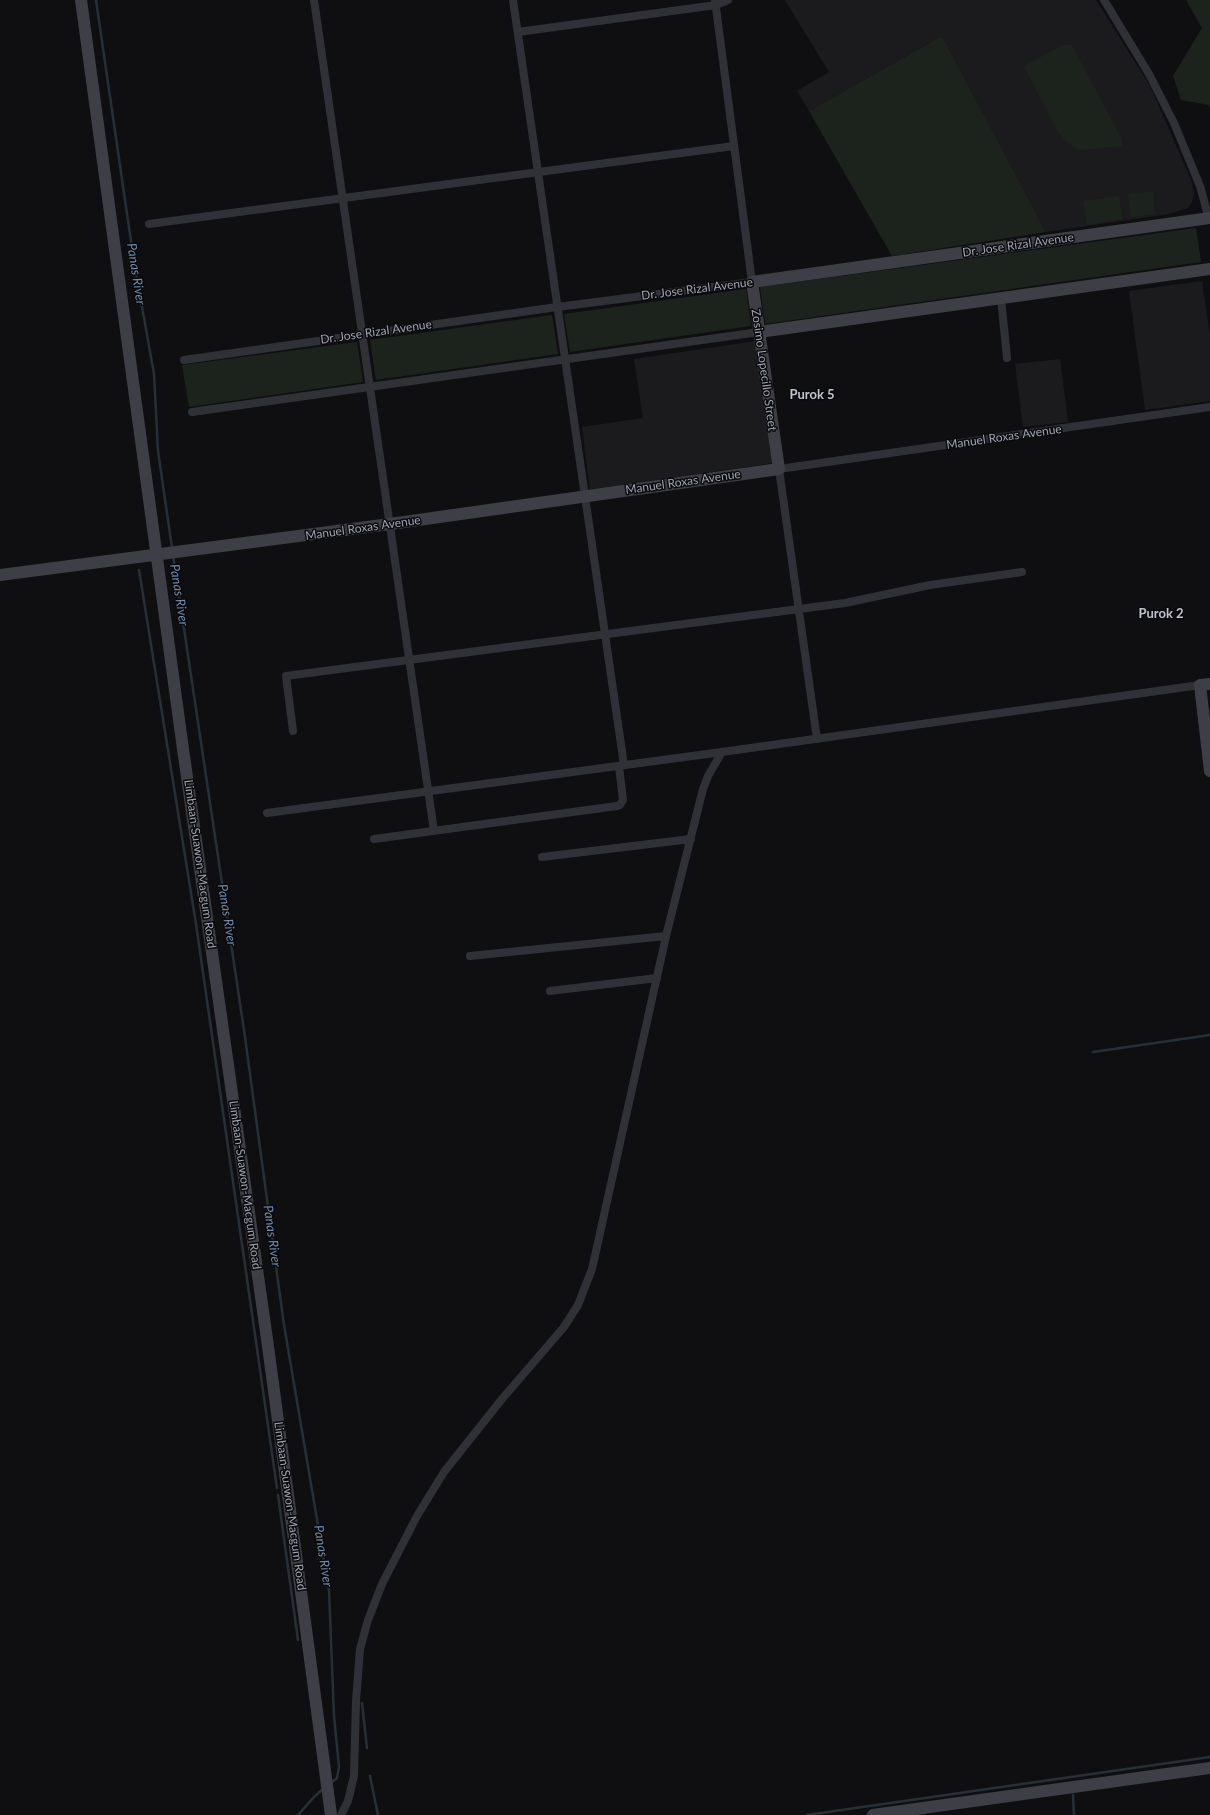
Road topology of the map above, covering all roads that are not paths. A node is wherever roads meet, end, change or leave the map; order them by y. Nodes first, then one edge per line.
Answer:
1 (81, 0) edge
2 (314, 0) edge
3 (514, 0) edge
4 (728, 0) edge
5 (1104, 0) edge
6 (716, 3) edge
7 (518, 32) junction
8 (734, 146) junction
9 (537, 171) junction
10 (342, 197) junction
11 (1210, 222) edge
12 (149, 224) dead end
13 (1210, 269) edge
14 (752, 282) junction
15 (1001, 298) junction
16 (557, 307) junction
17 (759, 332) junction
18 (362, 334) junction
19 (1007, 358) dead end
20 (184, 360) dead end
21 (565, 360) junction
22 (370, 387) junction
23 (1210, 407) edge
24 (192, 412) dead end
25 (778, 469) junction
26 (585, 496) junction
27 (390, 524) junction
28 (162, 555) junction
29 (1022, 572) dead end
30 (0, 575) edge
31 (799, 609) junction
32 (605, 634) junction
33 (410, 660) junction
34 (1205, 684) edge
35 (293, 731) dead end
36 (817, 738) junction
37 (722, 752) junction
38 (621, 765) junction
39 (1210, 771) edge
40 (429, 792) junction
41 (267, 812) dead end
42 (434, 831) junction
43 (374, 839) dead end
44 (691, 839) junction
45 (542, 857) dead end
46 (666, 936) junction
47 (470, 956) dead end
48 (656, 978) junction
49 (550, 991) dead end
50 (1210, 1768) edge
51 (330, 1809) edge
52 (341, 1815) edge
53 (873, 1815) edge

1 - 28 street, Limbaan-Suawon-Macgum Road
2 - 10 street
3 - 7 street
4 - 6 street
5 - 11 street
6 - 7 street
6 - 8 street, Zosimo Lopecillo Street
7 - 9 street
8 - 9 street
8 - 14 street, Zosimo Lopecillo Street
9 - 10 street
9 - 16 street
10 - 12 street
10 - 18 street
11 - 14 street, Dr. Jose Rizal Avenue
13 - 15 street
14 - 16 street, Dr. Jose Rizal Avenue
14 - 17 street, Zosimo Lopecillo Street
15 - 17 street
15 - 19 street
16 - 18 street, Dr. Jose Rizal Avenue
16 - 21 street
17 - 21 street
17 - 25 street, Zosimo Lopecillo Street
18 - 20 street, Dr. Jose Rizal Avenue
18 - 22 street
21 - 22 street
21 - 26 street
22 - 24 street
22 - 27 street
23 - 25 street, Manuel Roxas Avenue
25 - 26 street, Manuel Roxas Avenue
25 - 31 street, Zosimo Lopecillo Street
26 - 27 street, Manuel Roxas Avenue
26 - 32 street
27 - 28 street, Manuel Roxas Avenue
27 - 33 street
28 - 30 street, Manuel Roxas Avenue
28 - 51 street, Limbaan-Suawon-Macgum Road
29 - 31 street
31 - 32 street
31 - 36 street, Zosimo Lopecillo Street
32 - 33 street
32 - 38 street
33 - 35 street
33 - 40 street
34 - 36 street
34 - 39 street
36 - 37 street
37 - 38 street
37 - 44 street
38 - 40 street
38 - 42 street
40 - 41 street
40 - 42 street
42 - 43 street
44 - 45 street
44 - 46 street
46 - 47 street
46 - 48 street
48 - 49 street
48 - 52 street
50 - 53 street

